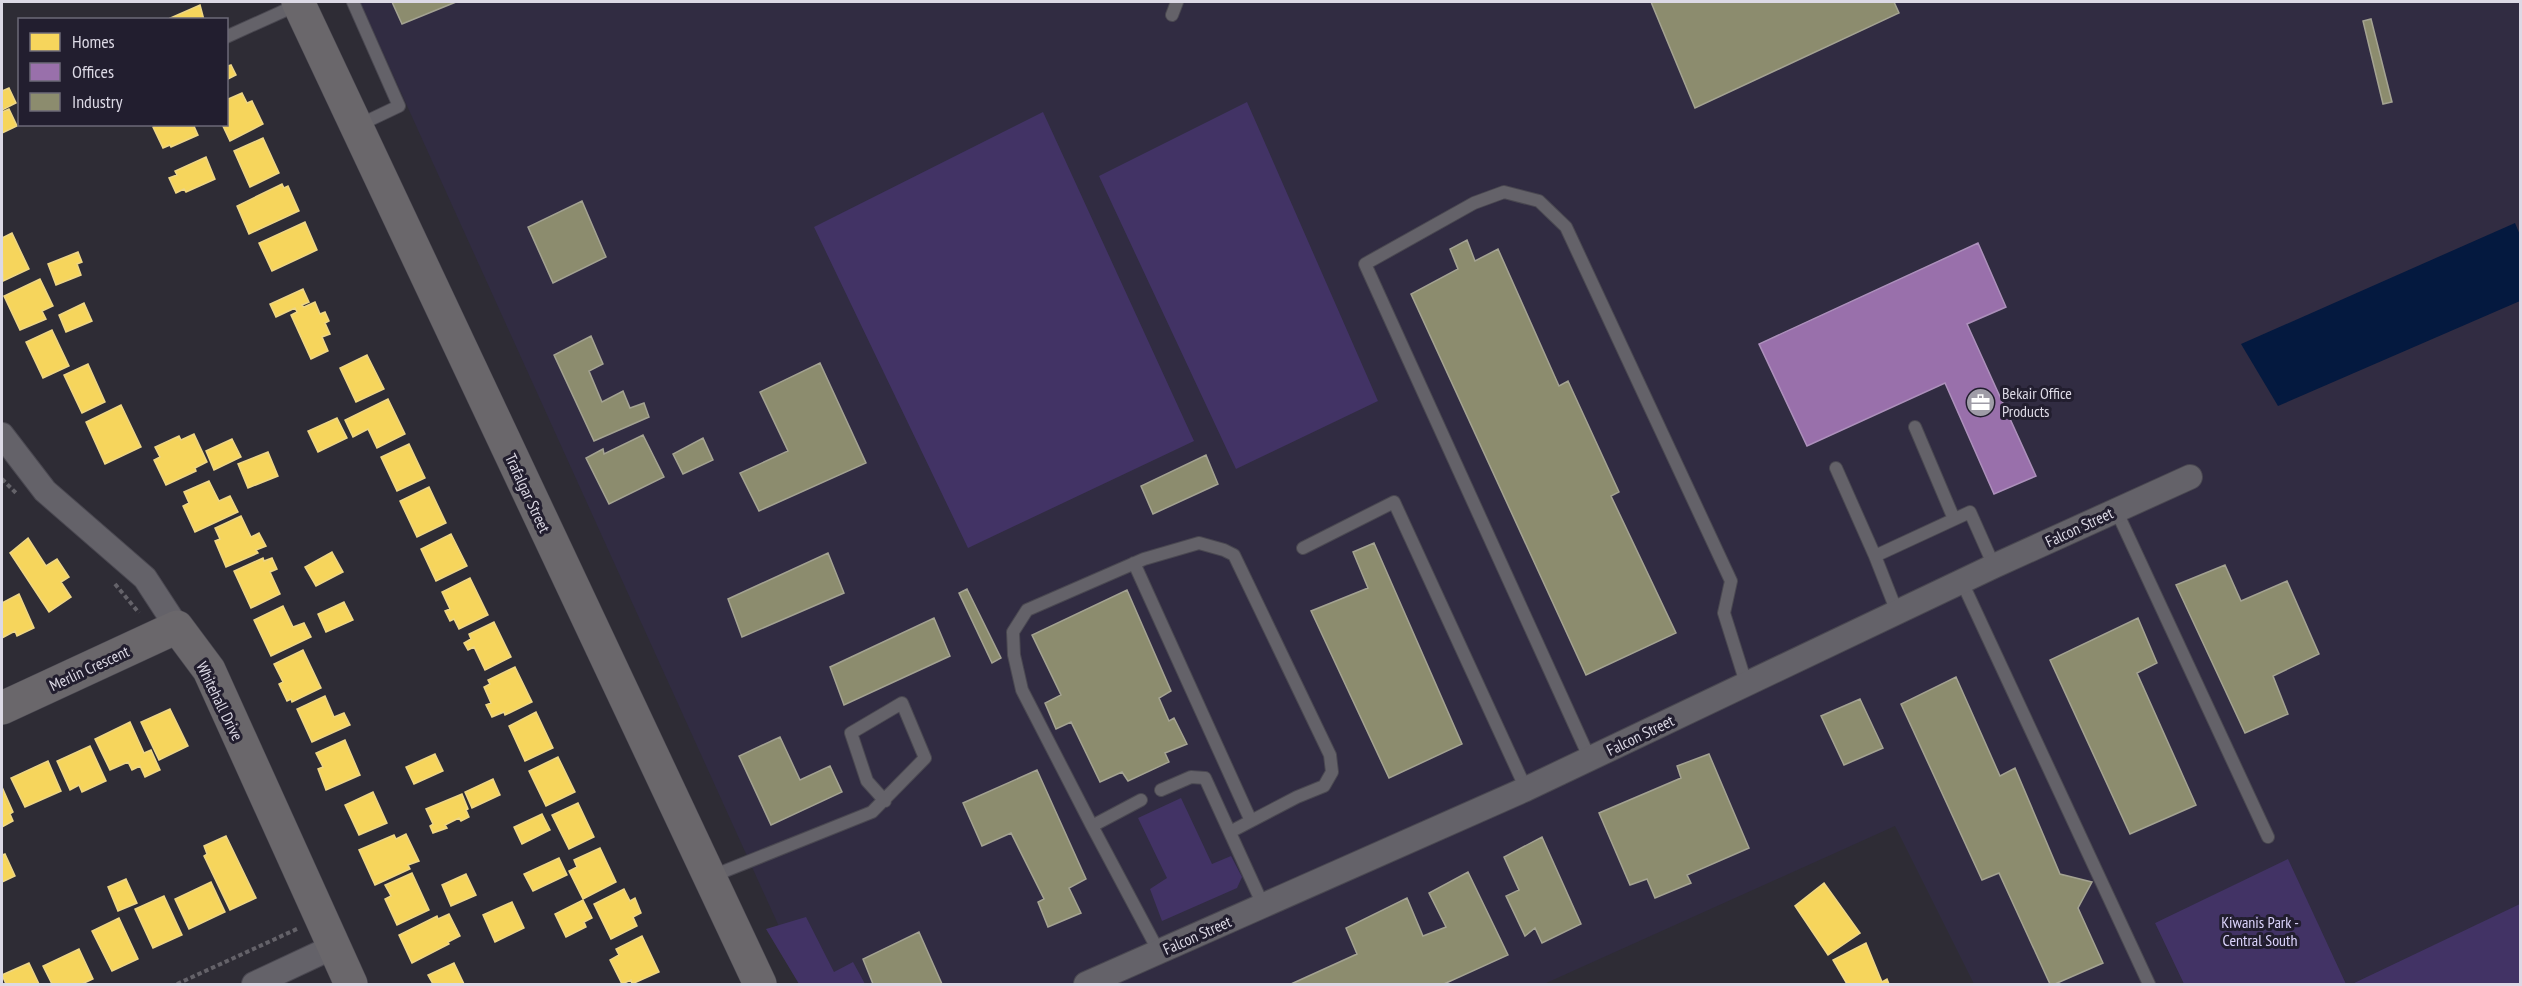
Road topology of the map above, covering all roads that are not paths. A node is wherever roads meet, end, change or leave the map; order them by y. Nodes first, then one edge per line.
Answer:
1 (353, 2) edge
2 (1178, 2) edge
3 (298, 3) edge
4 (1172, 15) dead end
5 (228, 36) edge
6 (356, 126) junction
7 (1915, 427) dead end
8 (2, 435) edge
9 (1836, 468) dead end
10 (2190, 477) dead end
11 (2116, 510) junction
12 (1954, 519) junction
13 (1303, 548) dead end
14 (1875, 556) junction
15 (1134, 563) junction
16 (1994, 566) junction
17 (1962, 582) junction
18 (1897, 612) junction
19 (177, 627) junction
20 (1746, 683) junction
21 (2, 708) edge
22 (1590, 759) junction
23 (1526, 789) junction
24 (1161, 790) dead end
25 (1141, 800) dead end
26 (885, 801) junction
27 (1251, 821) junction
28 (1092, 826) junction
29 (1230, 832) junction
30 (2268, 837) dead end
31 (709, 877) junction
32 (1263, 905) junction
33 (333, 947) junction
34 (1159, 952) junction
35 (254, 984) edge
36 (351, 984) edge
37 (760, 984) edge
38 (1086, 984) edge
39 (2149, 984) edge

1 - 6 lane
2 - 4 lane
3 - 5 lane
3 - 6 main road, Trafalgar Street
6 - 31 main road, Trafalgar Street
7 - 12 lane
8 - 19 street, Whitehall Drive
9 - 14 lane
10 - 11 street, Falcon Street
11 - 16 street, Falcon Street
11 - 30 lane
12 - 14 lane
12 - 16 lane
13 - 23 lane
14 - 18 lane
15 - 27 lane
15 - 27 lane
15 - 28 lane
16 - 17 street, Falcon Street
17 - 18 street, Falcon Street
17 - 39 lane
18 - 20 street, Falcon Street
19 - 21 main road, Merlin Crescent
19 - 33 main road, Whitehall Drive
20 - 22 street, Falcon Street
20 - 22 lane
22 - 23 street, Falcon Street
23 - 32 street, Falcon Street
24 - 29 lane
25 - 28 lane
26 - 26 lane
26 - 31 lane
27 - 29 lane
28 - 34 lane
29 - 32 lane
31 - 37 main road, Trafalgar Street
32 - 34 street, Falcon Street
33 - 35 street
33 - 36 main road, Whitehall Drive
34 - 38 street, Falcon Street

